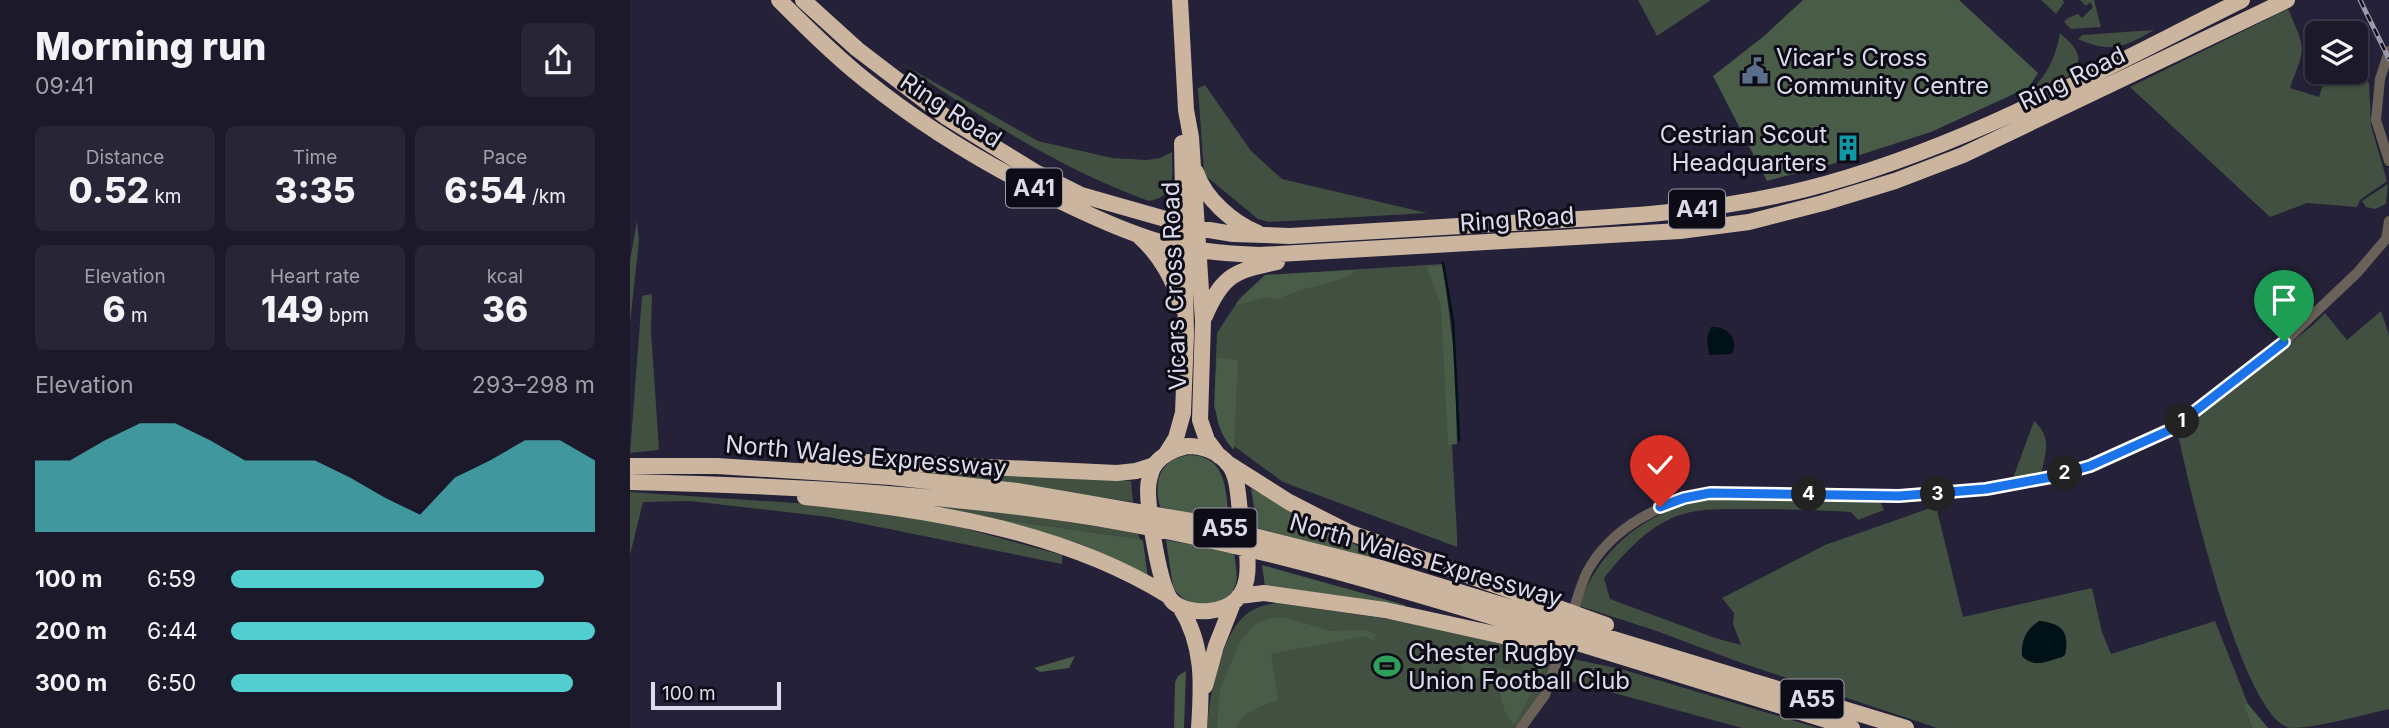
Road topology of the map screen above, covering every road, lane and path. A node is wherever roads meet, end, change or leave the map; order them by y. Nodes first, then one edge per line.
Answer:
1 (779, 0) edge
2 (803, 0) edge
3 (1180, 0) edge
4 (2242, 0) edge
5 (2287, 0) edge
6 (2389, 51) edge
7 (1186, 110) junction
8 (1192, 160) junction
9 (2389, 161) edge
10 (1182, 189) junction
11 (1081, 195) junction
12 (1143, 215) junction
13 (2389, 221) edge
14 (1138, 234) junction
15 (1264, 236) junction
16 (1191, 237) junction
17 (1313, 254) junction
18 (1203, 321) junction
19 (1186, 334) junction
20 (1160, 460) junction
21 (1224, 460) junction
22 (630, 466) edge
23 (716, 466) junction
24 (630, 482) edge
25 (701, 484) junction
26 (1167, 595) junction
27 (1236, 600) junction
28 (1180, 607) junction
29 (1649, 665) junction
30 (1718, 671) junction
31 (1201, 702) junction
32 (1199, 728) edge
33 (1521, 728) edge
34 (1852, 728) edge
35 (1906, 728) edge

1 - 14 highway, Ring Road / A41
2 - 11 highway, Ring Road / A41
3 - 7 highway, Vicars Cross Road
4 - 15 highway, Ring Road / A41
5 - 17 highway, Ring Road / A41
6 - 9 street
7 - 8 highway, Vicars Cross Road
7 - 10 highway, Vicars Cross Road
8 - 15 highway
8 - 16 highway, Vicars Cross Road
10 - 12 highway
10 - 16 highway, Vicars Cross Road
11 - 12 highway, Ring Road / A41
11 - 16 highway
12 - 16 highway, Ring Road / A41
13 - 33 street
14 - 16 highway, Ring Road / A41
14 - 19 highway
15 - 16 highway, Ring Road / A41
16 - 17 highway, Ring Road / A41
16 - 18 highway, Vicars Cross Road
16 - 19 highway, Vicars Cross Road
17 - 18 highway
18 - 21 highway, Vicars Cross Road
19 - 20 highway, Vicars Cross Road
20 - 21 highway
20 - 23 highway
20 - 26 highway
21 - 27 highway
21 - 30 highway
22 - 23 highway, North Wales Expressway / A55
23 - 30 highway, North Wales Expressway / A55
24 - 25 highway, North Wales Expressway / A55
25 - 26 highway
25 - 29 highway, North Wales Expressway / A55
26 - 28 highway
27 - 28 highway
27 - 29 highway
27 - 31 highway
28 - 31 highway
29 - 34 highway, North Wales Expressway / A55
30 - 35 highway, North Wales Expressway / A55
31 - 32 highway

